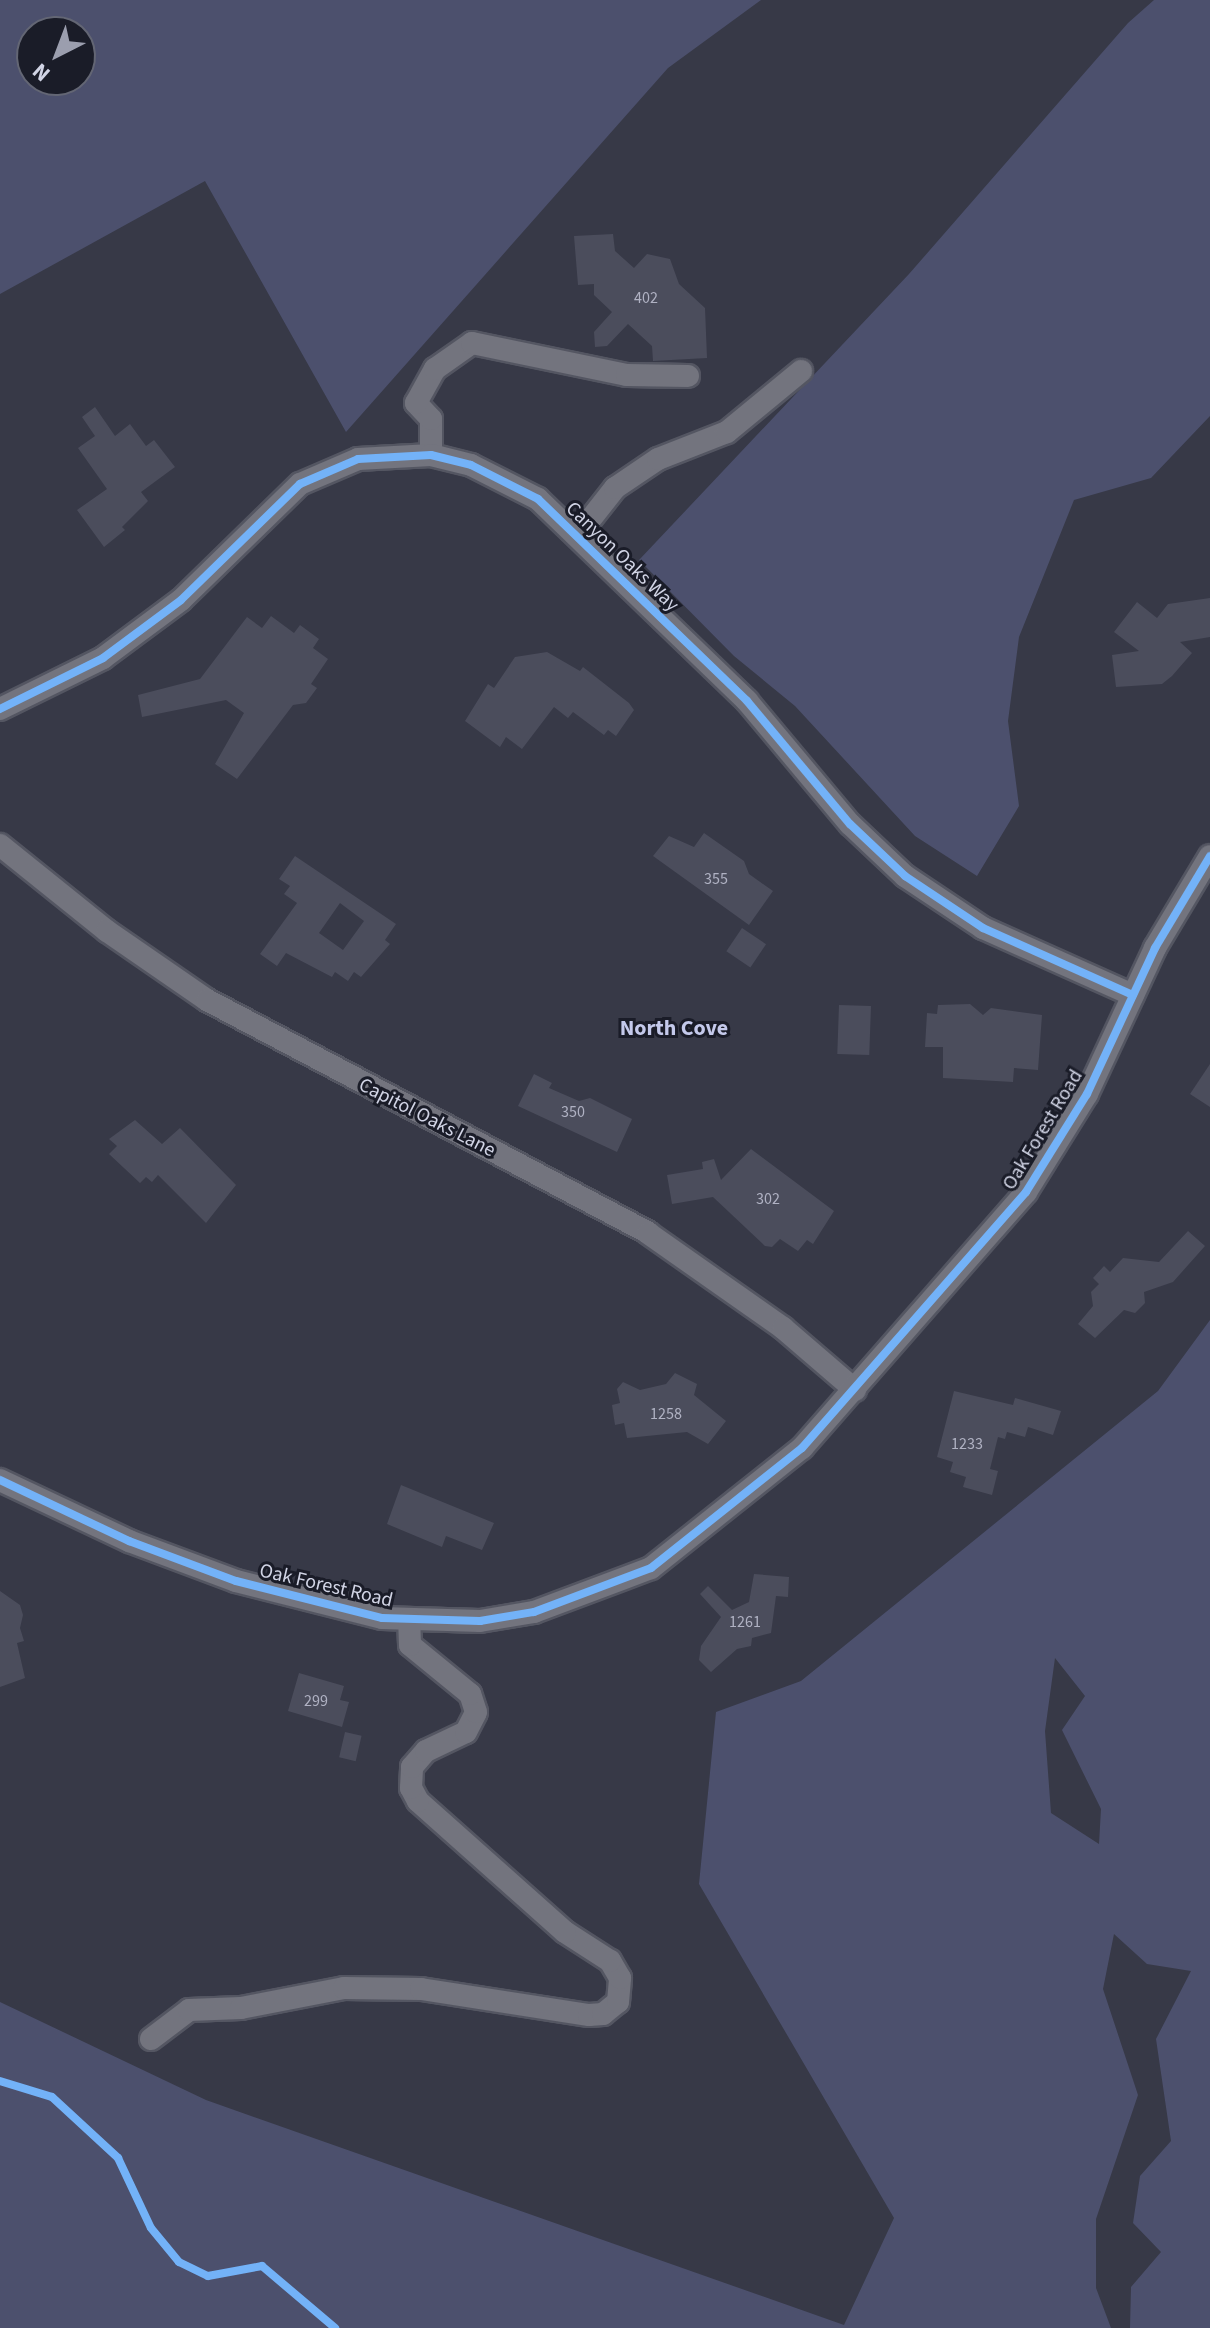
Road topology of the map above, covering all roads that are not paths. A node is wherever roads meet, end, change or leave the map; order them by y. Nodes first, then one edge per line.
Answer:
1 (801, 371) dead end
2 (688, 376) dead end
3 (431, 455) junction
4 (578, 535) junction
5 (0, 709) edge
6 (0, 845) edge
7 (1210, 856) edge
8 (1133, 995) junction
9 (855, 1390) junction
10 (0, 1480) edge
11 (409, 1620) junction
12 (151, 2039) dead end

1 - 4 street
2 - 3 street
3 - 4 street, Canyon Oaks Way
3 - 5 street, Canyon Oaks Way
4 - 8 street, Canyon Oaks Way
6 - 9 street, Capitol Oaks Lane
7 - 8 street, Oak Forest Road
8 - 9 street, Oak Forest Road
9 - 11 street, Oak Forest Road
10 - 11 street, Oak Forest Road
11 - 12 street

